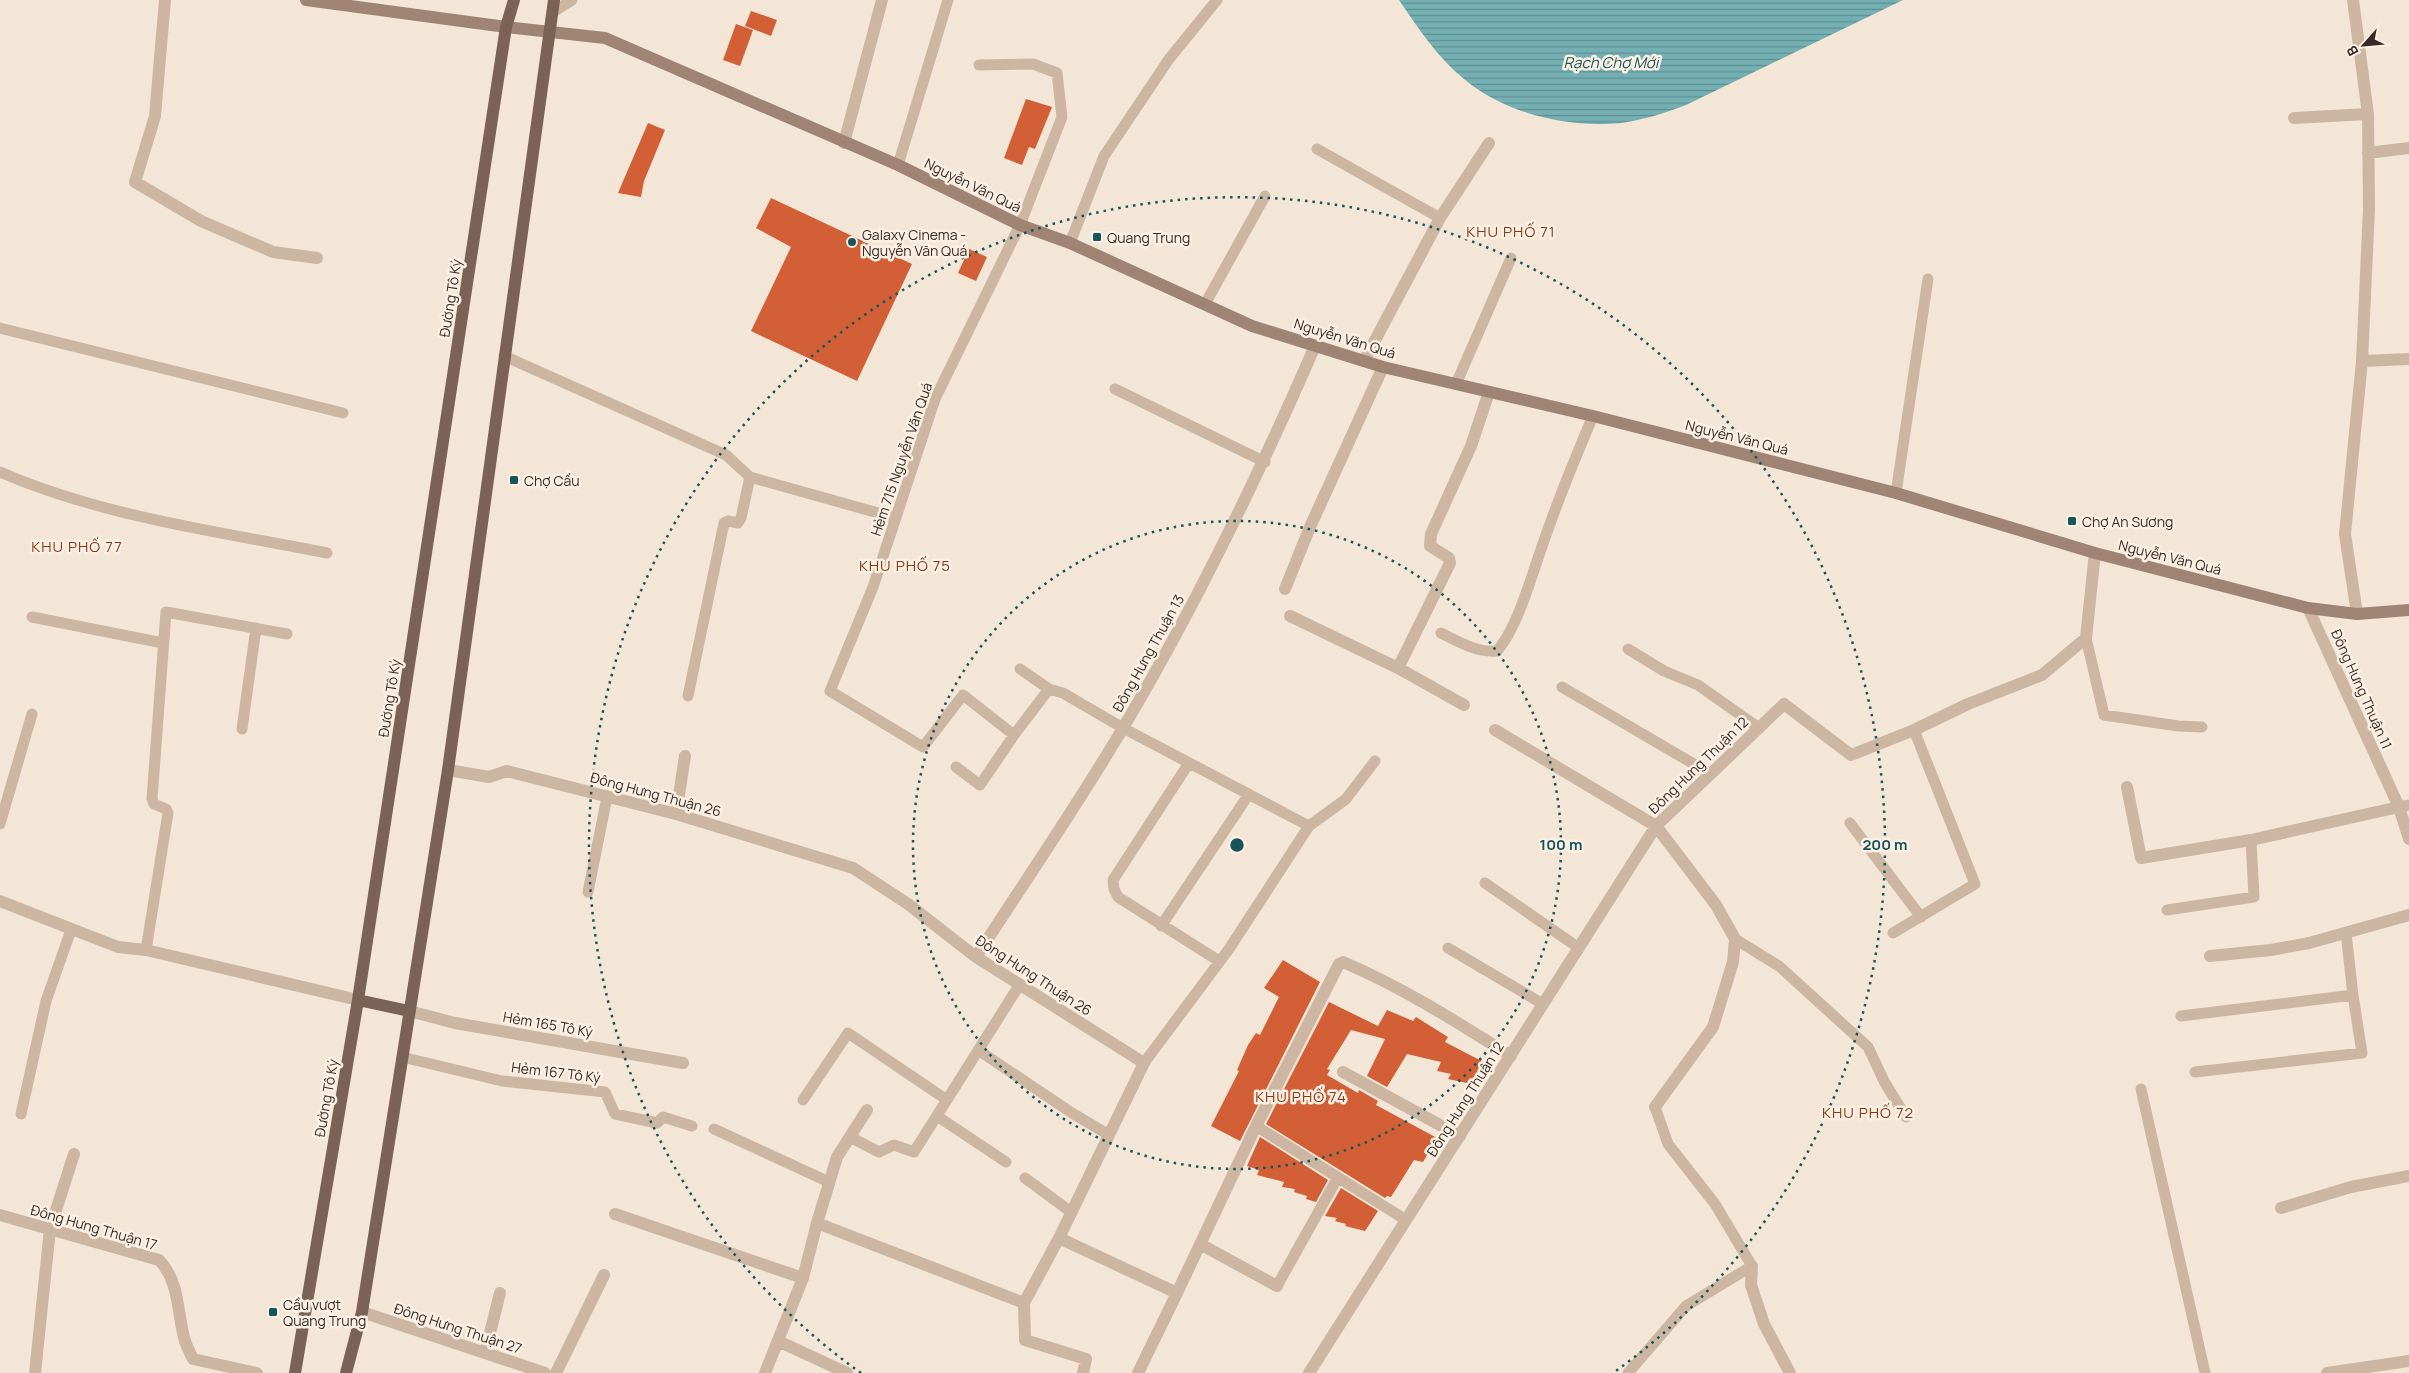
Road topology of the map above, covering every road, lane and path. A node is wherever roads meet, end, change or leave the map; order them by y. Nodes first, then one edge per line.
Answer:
1 (165, 0) edge
2 (306, 0) edge
3 (572, 0) edge
4 (882, 0) edge
5 (948, 0) edge
6 (1216, 0) edge
7 (2352, 0) edge
8 (511, 3) edge
9 (554, 6) edge
10 (506, 27) junction
11 (551, 33) junction
12 (980, 65) dead end
13 (2368, 114) junction
14 (2294, 118) dead end
15 (844, 143) junction
16 (1489, 144) dead end
17 (2409, 148) edge
18 (1317, 149) dead end
19 (2368, 153) junction
20 (898, 165) junction
21 (1265, 196) dead end
22 (1440, 218) junction
23 (1020, 224) junction
24 (1070, 243) junction
25 (317, 258) dead end
26 (1511, 258) dead end
27 (1928, 279) dead end
28 (1205, 304) junction
29 (0, 328) edge
30 (1316, 346) junction
31 (504, 356) junction
32 (2409, 359) edge
33 (1364, 361) junction
34 (2362, 361) junction
35 (1383, 367) junction
36 (1456, 384) junction
37 (1115, 389) dead end
38 (1489, 392) junction
39 (344, 413) dead end
40 (1593, 416) junction
41 (1265, 462) junction
42 (0, 472) edge
43 (750, 477) junction
44 (1896, 493) junction
45 (896, 518) junction
46 (327, 553) dead end
47 (2095, 553) junction
48 (1284, 589) dead end
49 (2308, 608) junction
50 (2409, 610) edge
51 (2357, 614) junction
52 (1290, 616) dead end
53 (32, 617) dead end
54 (256, 628) junction
55 (1441, 633) dead end
56 (286, 634) dead end
57 (2086, 638) junction
58 (163, 643) junction
59 (1628, 649) dead end
60 (1398, 668) junction
61 (1020, 669) dead end
62 (1562, 687) dead end
63 (1049, 690) junction
64 (688, 696) dead end
65 (1464, 705) dead end
66 (32, 714) dead end
67 (2202, 727) dead end
68 (1122, 728) junction
69 (1759, 728) junction
70 (242, 730) dead end
71 (1495, 730) dead end
72 (1914, 730) junction
73 (1014, 735) junction
74 (685, 756) dead end
75 (1374, 761) dead end
76 (1189, 763) junction
77 (956, 767) dead end
78 (448, 770) junction
79 (1710, 774) junction
80 (2127, 787) dead end
81 (1248, 794) junction
82 (608, 797) junction
83 (2404, 806) edge
84 (676, 814) junction
85 (1850, 823) dead end
86 (0, 824) edge
87 (1309, 826) junction
88 (1656, 826) junction
89 (2409, 839) edge
90 (2251, 840) junction
91 (1485, 883) dead end
92 (588, 892) dead end
93 (0, 902) edge
94 (2167, 910) dead end
95 (2409, 916) edge
96 (1921, 917) junction
97 (1161, 926) junction
98 (71, 930) junction
99 (1893, 933) dead end
100 (2346, 933) junction
101 (1735, 939) junction
102 (1448, 948) dead end
103 (1579, 948) junction
104 (146, 950) junction
105 (2210, 956) dead end
106 (976, 957) junction
107 (1219, 961) junction
108 (1020, 984) junction
109 (2354, 995) junction
110 (358, 1000) junction
111 (1543, 1004) junction
112 (409, 1011) junction
113 (2181, 1016) dead end
114 (978, 1050) junction
115 (1511, 1056) junction
116 (402, 1057) junction
117 (683, 1063) dead end
118 (1144, 1063) junction
119 (1344, 1072) dead end
120 (2195, 1072) dead end
121 (2141, 1089) dead end
122 (803, 1100) dead end
123 (947, 1100) junction
124 (1655, 1107) joint
125 (867, 1110) dead end
126 (21, 1114) dead end
127 (937, 1116) junction
128 (1906, 1117) dead end
129 (692, 1126) dead end
130 (1256, 1126) junction
131 (714, 1129) dead end
132 (1109, 1135) junction
133 (1460, 1136) junction
134 (850, 1137) junction
135 (74, 1154) dead end
136 (1006, 1162) dead end
137 (2409, 1176) edge
138 (1338, 1177) junction
139 (1025, 1178) dead end
140 (830, 1182) junction
141 (2281, 1208) dead end
142 (1071, 1212) junction
143 (615, 1214) dead end
144 (0, 1215) edge
145 (1406, 1220) junction
146 (817, 1223) junction
147 (50, 1229) junction
148 (1059, 1238) junction
149 (1200, 1244) junction
150 (1752, 1266) junction
151 (604, 1275) dead end
152 (803, 1278) junction
153 (1277, 1286) joint
154 (500, 1294) dead end
155 (1177, 1294) junction
156 (1024, 1303) junction
157 (362, 1312) junction
158 (778, 1341) junction
159 (485, 1353) junction
160 (2409, 1361) edge
161 (35, 1373) edge
162 (257, 1373) edge
163 (295, 1373) edge
164 (346, 1373) edge
165 (545, 1373) edge
166 (556, 1373) edge
167 (765, 1373) edge
168 (847, 1373) edge
169 (1083, 1373) edge
170 (1138, 1373) edge
171 (1309, 1373) edge
172 (1628, 1373) edge
173 (1790, 1373) edge
174 (2205, 1373) edge
175 (2334, 1373) edge

1 - 25 street
2 - 10 main road, Nguyễn Văn Quá
3 - 9 lane
4 - 15 street
5 - 20 lane
6 - 24 lane
7 - 13 street
8 - 10 main road
9 - 11 main road
10 - 11 main road, Nguyễn Văn Quá
10 - 110 main road, Đường Tô Ký
11 - 15 main road, Nguyễn Văn Quá
11 - 31 main road
12 - 23 lane, Hẻm 715 Nguyễn Văn Quá
13 - 14 street
13 - 19 street
15 - 20 main road, Nguyễn Văn Quá
16 - 22 street
17 - 19 street
18 - 22 lane
19 - 34 street
20 - 23 main road, Nguyễn Văn Quá
21 - 28 lane
22 - 33 street
23 - 24 main road, Nguyễn Văn Quá
23 - 45 lane, Hẻm 715 Nguyễn Văn Quá
24 - 28 main road, Nguyễn Văn Quá
26 - 36 lane
27 - 44 lane
28 - 30 main road, Nguyễn Văn Quá
29 - 39 lane
30 - 33 main road, Nguyễn Văn Quá
30 - 41 street, Đông Hưng Thuận 13
31 - 43 lane
31 - 78 main road
32 - 34 street
33 - 35 main road, Nguyễn Văn Quá
34 - 51 street
35 - 36 main road, Nguyễn Văn Quá
35 - 48 street
36 - 38 main road, Nguyễn Văn Quá
37 - 41 lane
38 - 40 main road, Nguyễn Văn Quá
38 - 60 street
40 - 44 main road, Nguyễn Văn Quá
40 - 55 lane
41 - 68 street, Đông Hưng Thuận 13
42 - 46 lane
43 - 45 lane
43 - 64 lane
44 - 47 main road, Nguyễn Văn Quá
45 - 73 lane, Hẻm 715 Nguyễn Văn Quá
47 - 49 main road, Nguyễn Văn Quá
47 - 57 street
49 - 51 main road, Nguyễn Văn Quá
49 - 83 street, Đông Hưng Thuận 11
50 - 51 main road, Nguyễn Văn Quá
52 - 60 street
53 - 58 lane
54 - 56 lane
54 - 58 lane
54 - 70 lane
57 - 67 lane
57 - 72 street, Đông Hưng Thuận 12
58 - 104 lane
59 - 69 lane
60 - 65 street
61 - 63 lane
62 - 79 lane
63 - 68 lane
63 - 73 lane
66 - 86 lane
68 - 76 lane
68 - 106 street, Đông Hưng Thuận 13
69 - 72 street, Đông Hưng Thuận 12
69 - 79 street, Đông Hưng Thuận 12
71 - 88 street
72 - 96 lane
73 - 77 lane
74 - 84 street
75 - 87 lane
76 - 81 lane
76 - 97 lane
78 - 82 street, Đông Hưng Thuận 26
78 - 112 main road
79 - 88 street, Đông Hưng Thuận 12
80 - 90 street
81 - 87 lane
81 - 97 lane
82 - 84 street, Đông Hưng Thuận 26
82 - 92 lane
83 - 89 street, Đông Hưng Thuận 11
83 - 90 street
84 - 106 street, Đông Hưng Thuận 26
85 - 96 lane
87 - 107 lane
88 - 101 street
88 - 103 street, Đông Hưng Thuận 12
90 - 94 lane
91 - 103 lane
93 - 98 street
95 - 100 street
96 - 99 lane
97 - 107 lane
98 - 104 street
98 - 126 lane
100 - 105 street
100 - 109 lane
101 - 124 street
101 - 128 lane
102 - 111 lane
103 - 111 street, Đông Hưng Thuận 12
104 - 110 street
106 - 108 street, Đông Hưng Thuận 26
107 - 118 lane
108 - 114 lane
108 - 118 street, Đông Hưng Thuận 26
109 - 113 lane
109 - 120 lane
110 - 112 main road
110 - 163 main road, Đường Tô Ký
111 - 115 street, Đông Hưng Thuận 12
112 - 116 main road
112 - 117 street, Hẻm 165 Tô Ký
114 - 123 lane
114 - 132 lane
115 - 130 street
115 - 133 street, Đông Hưng Thuận 12
116 - 129 lane, Hẻm 167 Tô Ký
116 - 157 main road
118 - 132 street
119 - 133 street
121 - 174 lane
122 - 123 lane
123 - 127 lane
124 - 150 lane
125 - 134 street
127 - 134 lane
127 - 136 lane
130 - 138 lane
130 - 149 street
131 - 140 lane
132 - 142 street
133 - 145 street, Đông Hưng Thuận 12
134 - 140 street
135 - 147 street
137 - 141 street
138 - 145 lane
138 - 153 lane
139 - 142 lane
140 - 146 street
142 - 148 street
143 - 152 street
144 - 147 street, Đông Hưng Thuận 17
145 - 171 street, Đông Hưng Thuận 12
146 - 152 street
146 - 156 street
147 - 161 street
147 - 162 street, Đông Hưng Thuận 17
148 - 155 street
148 - 156 street
149 - 153 street
149 - 155 street
150 - 172 lane
150 - 173 street
151 - 166 street
152 - 158 street
154 - 159 street
155 - 170 street
156 - 169 street
157 - 159 street, Đông Hưng Thuận 27
157 - 164 main road
158 - 167 street
158 - 168 street
159 - 165 street, Đông Hưng Thuận 27
160 - 175 street

